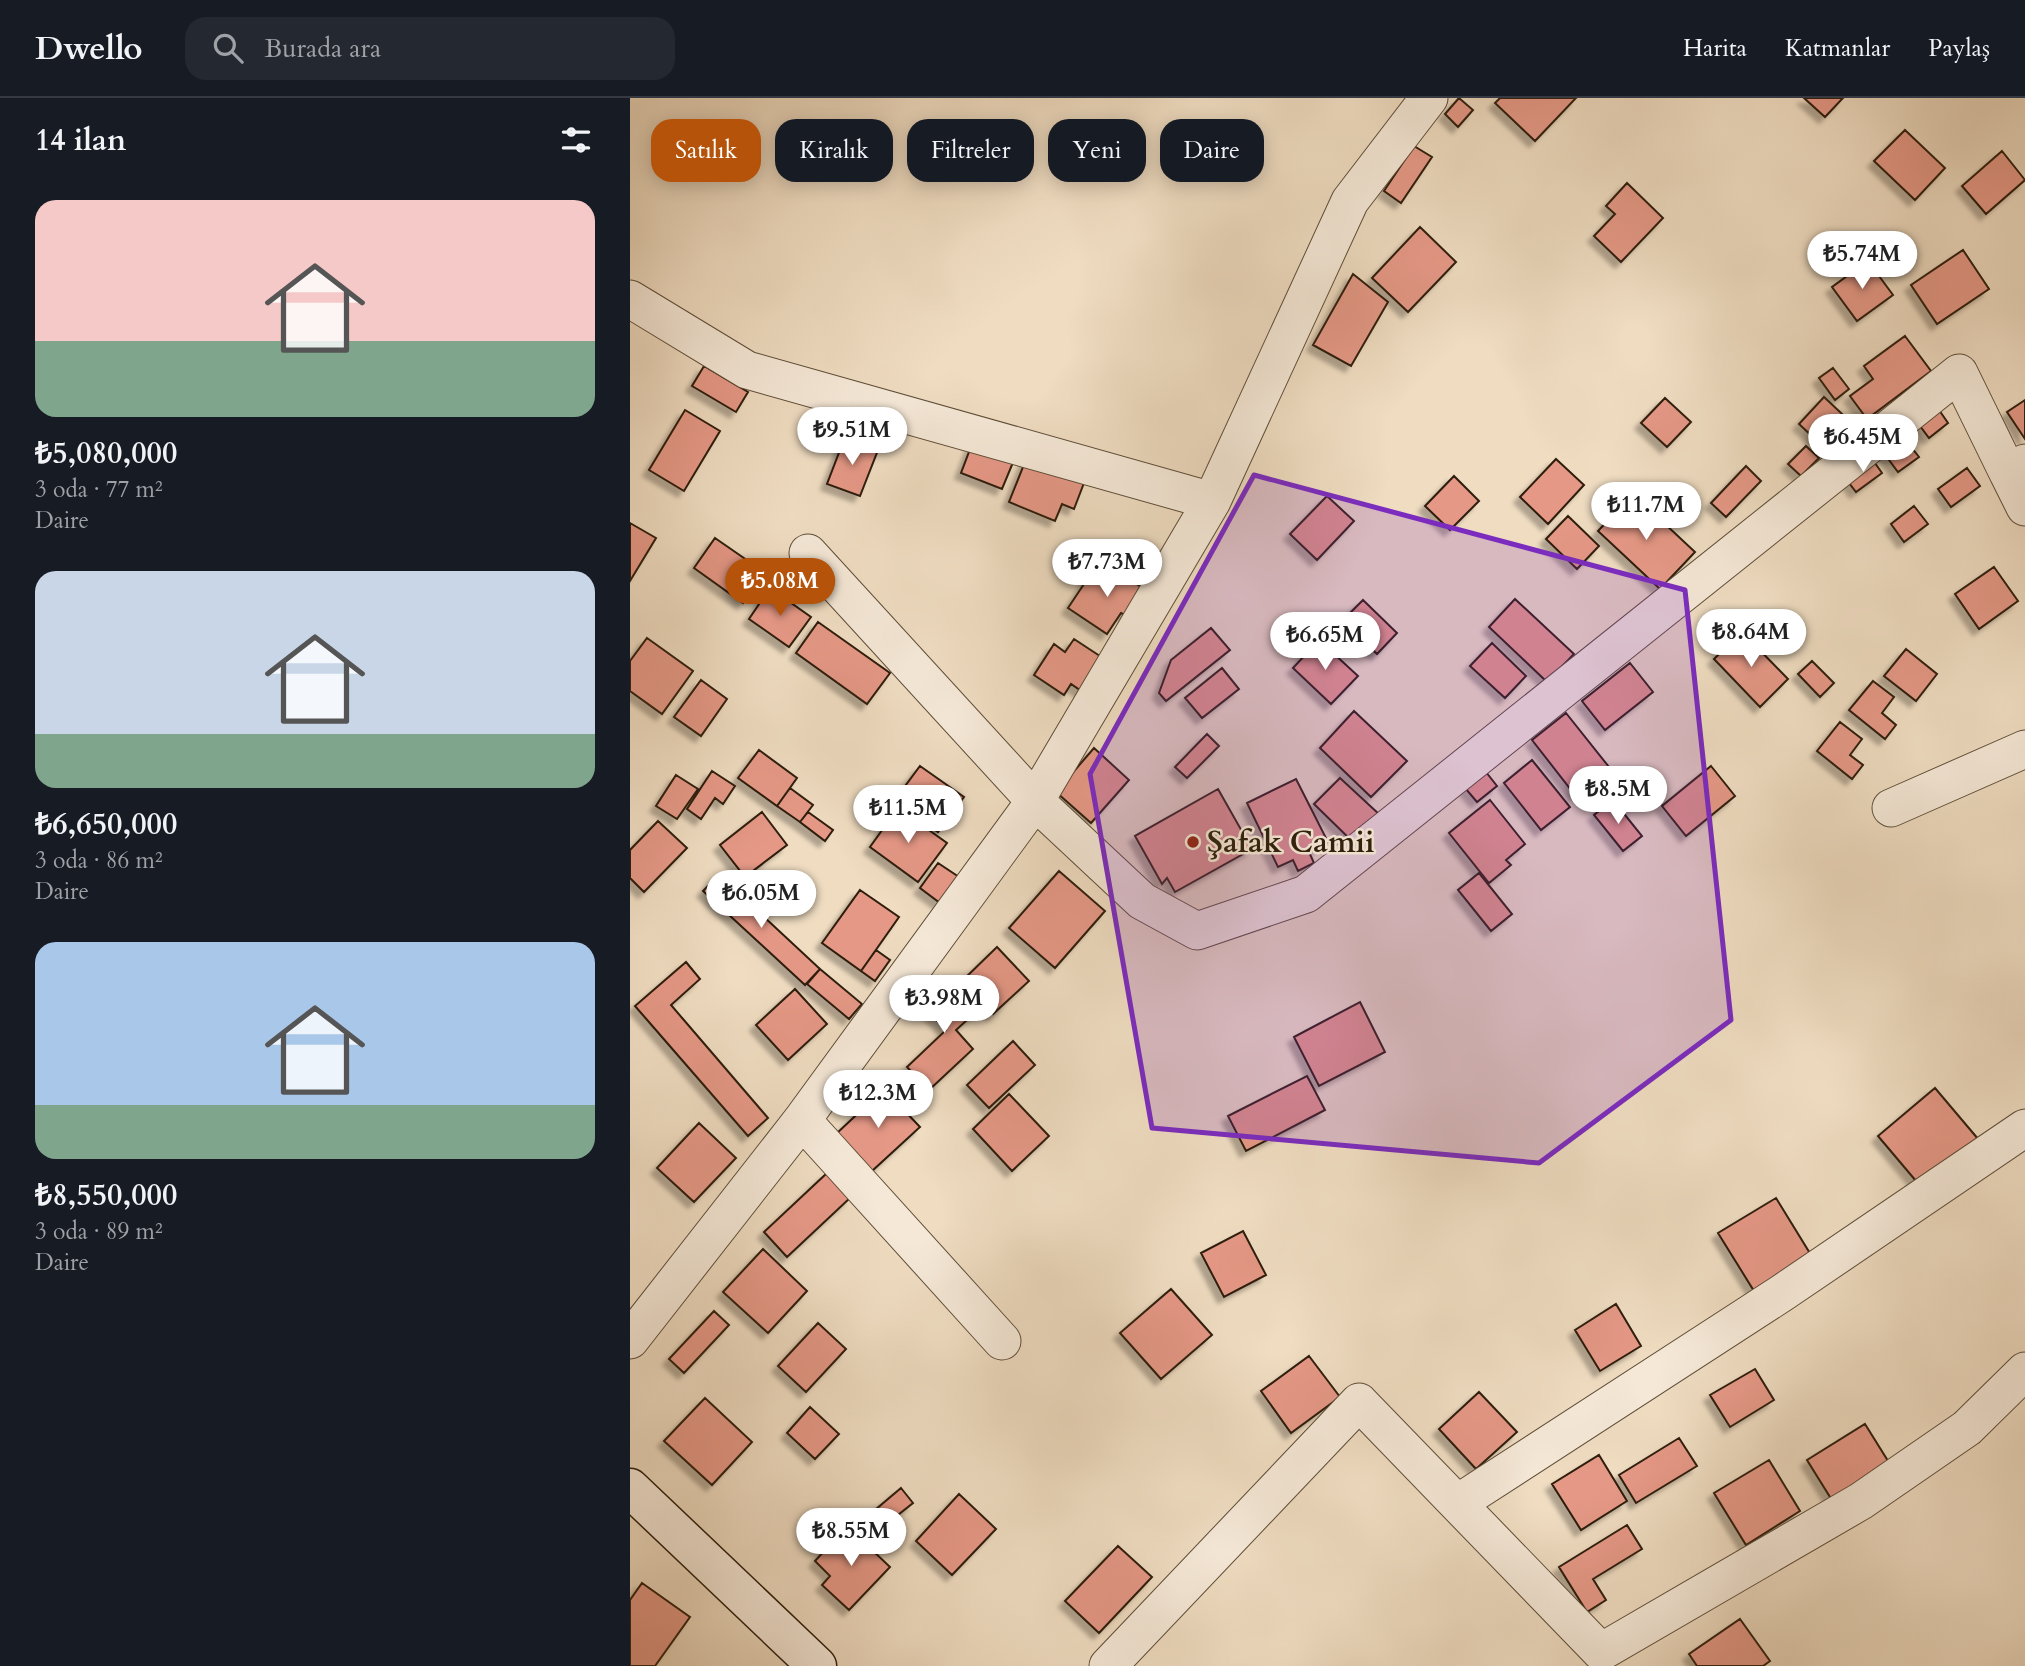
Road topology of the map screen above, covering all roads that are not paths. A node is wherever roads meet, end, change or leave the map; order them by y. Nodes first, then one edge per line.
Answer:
1 (1429, 98) edge
2 (630, 299) edge
3 (2017, 468) edge
4 (1212, 501) junction
5 (2025, 506) edge
6 (808, 553) dead end
7 (2025, 749) edge
8 (1035, 801) junction
9 (1891, 808) dead end
10 (802, 1120) junction
11 (2025, 1128) edge
12 (630, 1340) edge
13 (1002, 1341) dead end
14 (2025, 1371) edge
15 (630, 1488) edge
16 (1458, 1503) junction
17 (817, 1666) edge
18 (1108, 1666) edge

1 - 4 street
2 - 4 street
3 - 5 street
3 - 8 street
4 - 8 street
6 - 8 street
7 - 9 street
8 - 10 street
10 - 12 street
10 - 13 street
11 - 16 street
14 - 16 street
15 - 17 street
16 - 18 street

